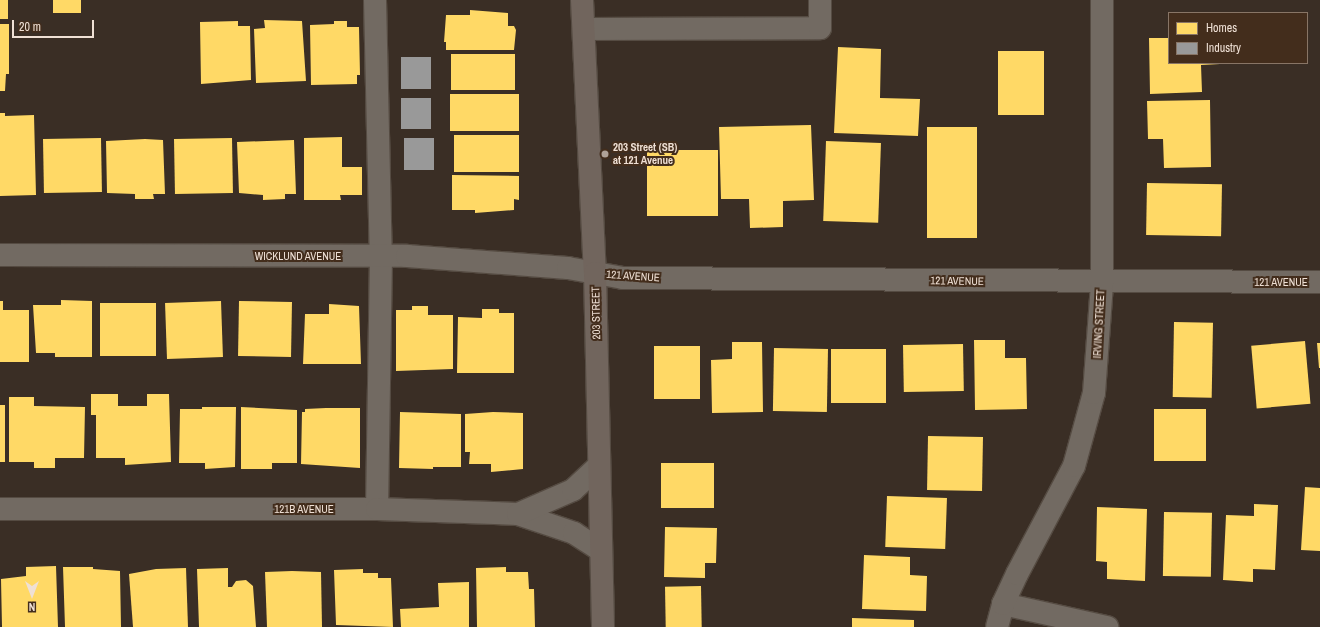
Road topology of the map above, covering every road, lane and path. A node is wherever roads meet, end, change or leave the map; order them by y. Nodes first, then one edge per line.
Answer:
1 (375, 0) edge
2 (820, 0) edge
3 (1102, 0) edge
4 (578, 2) edge
5 (584, 29) junction
6 (0, 255) edge
7 (381, 256) junction
8 (595, 272) junction
9 (1320, 282) edge
10 (1102, 283) junction
11 (599, 466) junction
12 (0, 509) edge
13 (377, 509) junction
14 (518, 514) junction
15 (600, 550) junction
16 (1003, 604) junction
17 (603, 627) edge
18 (997, 627) edge
19 (1107, 627) edge

1 - 7 street
2 - 5 street
3 - 10 street, IRVING STREET
4 - 5 main road, 203 STREET
5 - 8 main road, 203 STREET
6 - 7 street, WICKLUND AVENUE
7 - 8 street, WICKLUND AVENUE
7 - 13 street
8 - 10 street, 121 AVENUE
8 - 11 main road, 203 STREET
9 - 10 street, 121 AVENUE
10 - 16 street, IRVING STREET
11 - 14 street
11 - 15 main road, 203 STREET
12 - 13 street, 121B AVENUE
13 - 14 street, 121B AVENUE
14 - 15 street, 121B AVENUE
15 - 17 main road, 203 STREET
16 - 18 street, IRVING STREET
16 - 19 street

